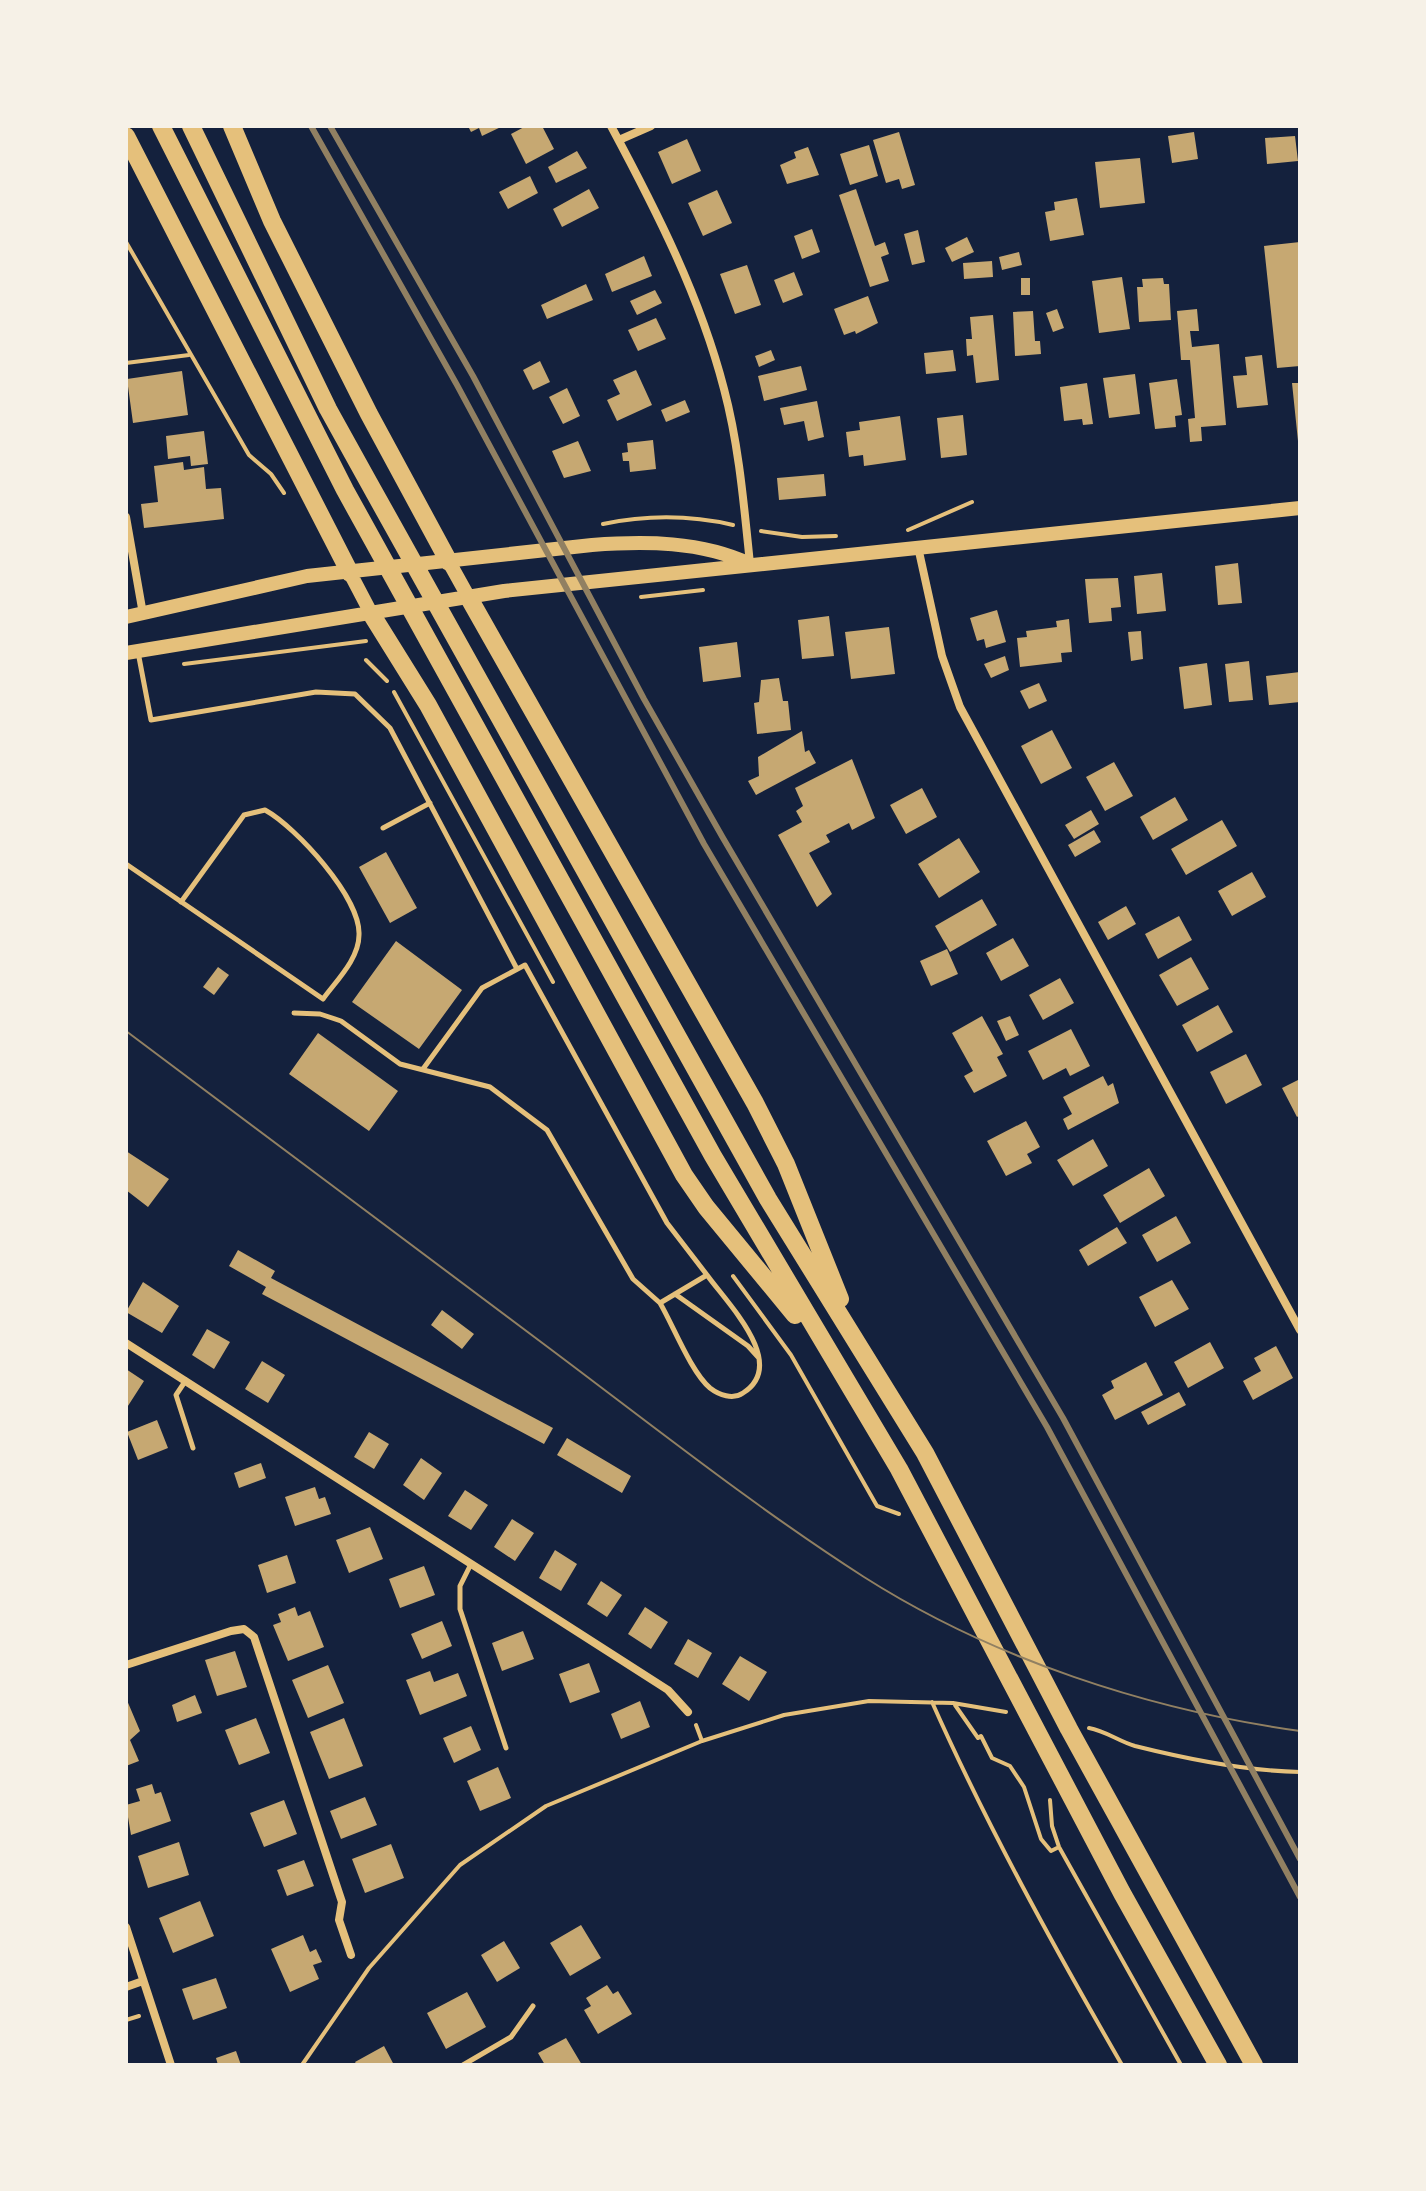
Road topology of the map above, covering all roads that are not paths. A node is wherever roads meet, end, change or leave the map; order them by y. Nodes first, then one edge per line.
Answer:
1 (161, 126) edge
2 (191, 126) edge
3 (232, 126) edge
4 (611, 126) edge
5 (651, 126) edge
6 (126, 136) edge
7 (619, 140) junction
8 (1300, 508) edge
9 (126, 517) edge
10 (918, 547) junction
11 (449, 562) junction
12 (750, 564) junction
13 (350, 573) junction
14 (469, 598) junction
15 (143, 614) junction
16 (372, 615) junction
17 (126, 617) edge
18 (132, 652) edge
19 (430, 803) junction
20 (383, 828) dead end
21 (126, 864) edge
22 (181, 902) junction
23 (517, 969) junction
24 (294, 1013) dead end
25 (423, 1069) junction
26 (707, 1275) junction
27 (675, 1294) junction
28 (660, 1303) junction
29 (1300, 1330) edge
30 (854, 1336) junction
31 (126, 1343) edge
32 (826, 1350) junction
33 (761, 1361) junction
34 (187, 1379) junction
35 (193, 1448) dead end
36 (471, 1564) junction
37 (126, 1665) edge
38 (688, 1712) dead end
39 (506, 1748) dead end
40 (126, 1927) edge
41 (351, 1955) dead end
42 (143, 1981) junction
43 (126, 1987) edge
44 (533, 2006) dead end
45 (171, 2065) edge
46 (463, 2065) edge
47 (1218, 2065) edge
48 (1254, 2065) edge

1 - 32 highway
2 - 30 highway
3 - 11 highway
4 - 7 street
5 - 7 street
6 - 13 highway
7 - 12 street
8 - 10 main road
9 - 15 street
10 - 12 main road
10 - 29 street
11 - 12 main road
11 - 13 main road
11 - 14 main road
12 - 14 main road
13 - 15 main road
13 - 16 main road
14 - 16 main road
14 - 30 highway
15 - 17 main road
16 - 18 main road
16 - 32 highway
18 - 19 lane
19 - 20 lane
19 - 23 lane
21 - 22 lane
22 - 22 lane
23 - 25 lane
23 - 26 lane
24 - 25 lane
25 - 28 lane
26 - 27 lane
26 - 33 lane
27 - 28 lane
27 - 33 lane
28 - 33 lane
30 - 48 highway
31 - 34 street
32 - 47 highway
34 - 35 lane
34 - 36 street
36 - 38 street
36 - 39 lane
37 - 41 street
40 - 42 street
42 - 43 street
42 - 45 street
44 - 46 lane

